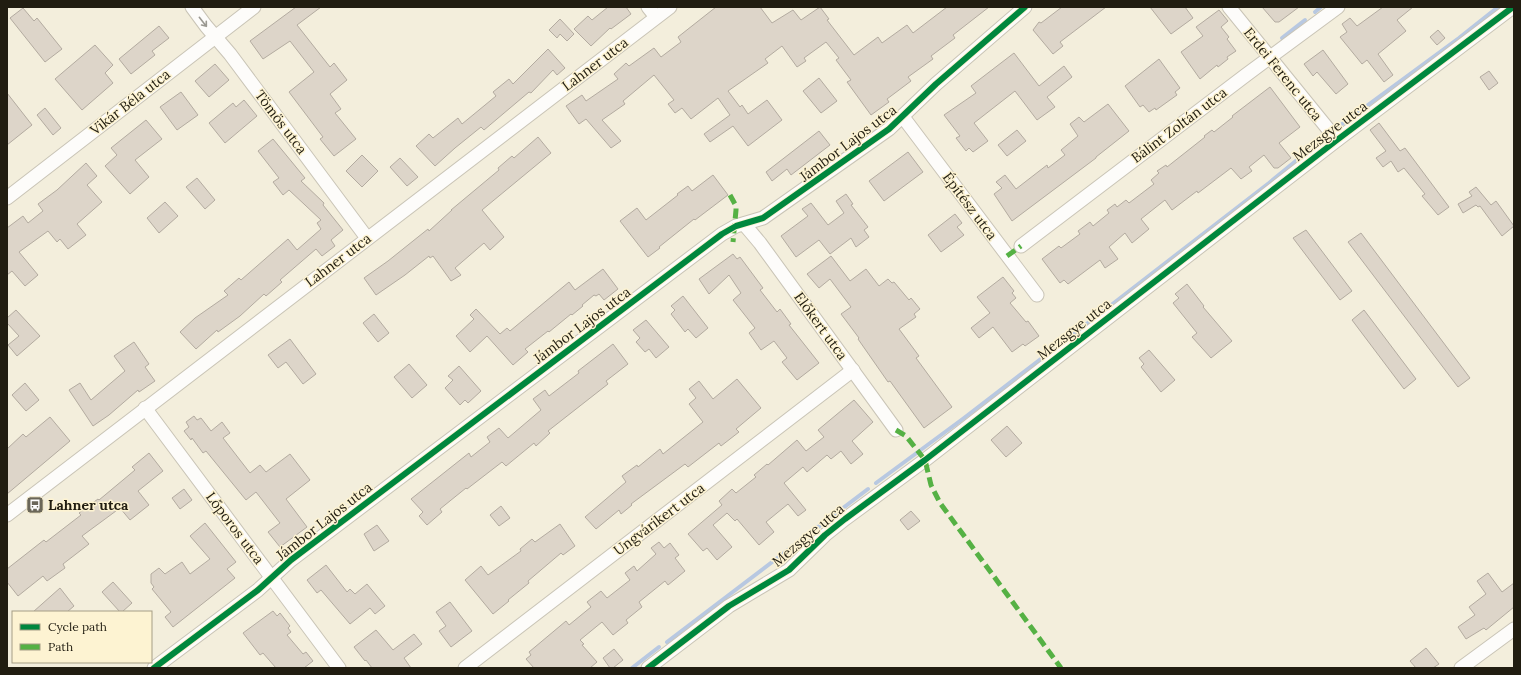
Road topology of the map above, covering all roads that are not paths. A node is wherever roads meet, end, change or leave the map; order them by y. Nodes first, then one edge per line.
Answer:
1 (192, 7) edge
2 (254, 7) edge
3 (648, 7) edge
4 (670, 7) edge
5 (1025, 7) edge
6 (1229, 7) edge
7 (1338, 7) edge
8 (1513, 7) edge
9 (656, 17) junction
10 (215, 37) junction
11 (1271, 57) junction
12 (903, 117) junction
13 (1337, 140) junction
14 (7, 198) edge
15 (744, 224) junction
16 (367, 238) junction
17 (1021, 246) dead end
18 (1036, 295) dead end
19 (853, 370) junction
20 (145, 408) junction
21 (896, 430) dead end
22 (7, 515) edge
23 (272, 577) junction
24 (1514, 629) edge
25 (154, 668) edge
26 (340, 668) edge
27 (465, 668) edge
28 (648, 668) edge
29 (1461, 668) edge

1 -> 10 street, Tömös utca
2 - 10 street, Vikár Béla utca
3 - 9 street
4 - 9 street, Lahner utca
5 - 12 street, Jámbor Lajos utca
6 - 11 street, Erdei Ferenc utca
7 - 11 street, Bálint Zoltán utca
8 - 13 street, Mezsgye utca
9 - 16 street, Lahner utca
10 - 14 street, Vikár Béla utca
10 - 16 street, Tömös utca
11 - 13 street, Erdei Ferenc utca
11 - 17 street, Bálint Zoltán utca
12 - 15 street, Jámbor Lajos utca
12 - 18 street, Építész utca
13 - 28 street, Mezsgye utca
15 - 19 street, Előkert utca
15 - 23 street, Jámbor Lajos utca
16 - 20 street, Lahner utca
19 - 21 street, Előkert utca
19 - 27 street, Ungvárikert utca
20 - 22 street, Lahner utca
20 - 23 street, Lőporos utca
23 - 25 street, Jámbor Lajos utca
23 - 26 street, Lőporos utca
24 - 29 street

